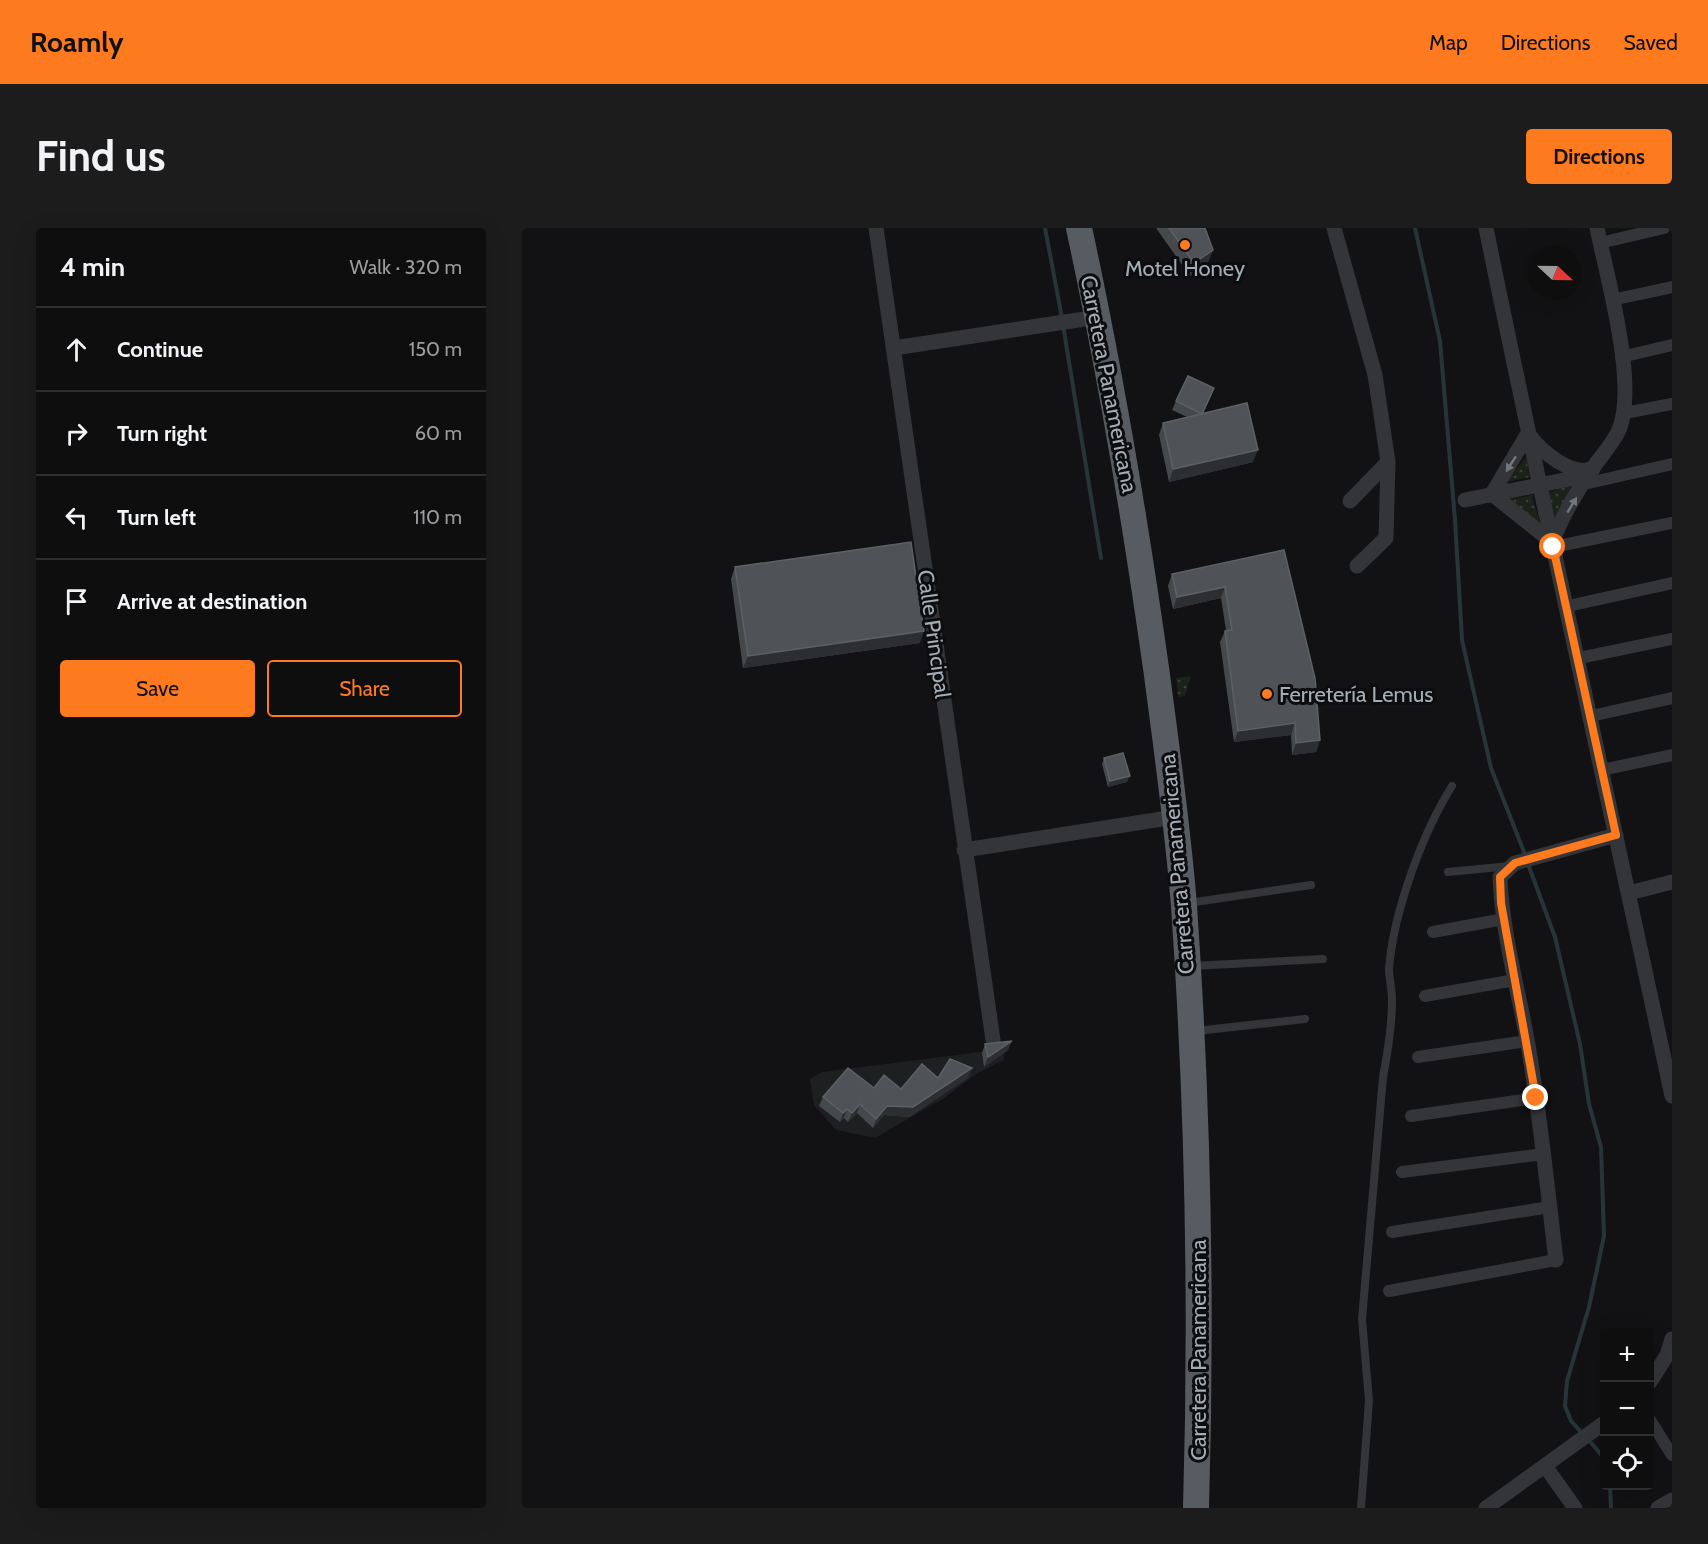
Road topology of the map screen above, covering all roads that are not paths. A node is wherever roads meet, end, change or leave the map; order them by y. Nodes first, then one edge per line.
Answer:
1 (876, 228) edge
2 (1079, 228) edge
3 (1334, 228) edge
4 (1486, 228) edge
5 (1664, 228) edge
6 (1598, 235) edge
7 (1672, 287) edge
8 (1612, 300) junction
9 (1098, 317) junction
10 (1672, 345) edge
11 (894, 348) junction
12 (1621, 357) junction
13 (1672, 404) edge
14 (1625, 413) junction
15 (1528, 433) junction
16 (1388, 462) junction
17 (1672, 464) edge
18 (1593, 468) junction
19 (1539, 484) junction
20 (1584, 484) junction
21 (1492, 494) junction
22 (1465, 500) dead end
23 (1350, 501) dead end
24 (1672, 523) edge
25 (1553, 544) junction
26 (1357, 566) dead end
27 (1672, 583) edge
28 (1568, 606) junction
29 (1672, 639) edge
30 (1579, 658) junction
31 (1672, 698) edge
32 (1591, 716) junction
33 (1672, 755) edge
34 (1602, 770) junction
35 (1452, 786) dead end
36 (1176, 817) junction
37 (1616, 835) junction
38 (964, 850) junction
39 (1513, 865) junction
40 (1448, 872) dead end
41 (1672, 882) edge
42 (1311, 885) dead end
43 (1629, 893) junction
44 (1184, 904) junction
45 (1504, 919) junction
46 (1433, 932) dead end
47 (1323, 959) dead end
48 (1187, 967) junction
49 (1515, 980) junction
50 (1425, 996) dead end
51 (1305, 1019) dead end
52 (1190, 1031) junction
53 (993, 1040) dead end
54 (1527, 1041) junction
55 (1418, 1057) dead end
56 (1672, 1095) edge
57 (1536, 1098) junction
58 (1411, 1116) dead end
59 (1544, 1154) junction
60 (1402, 1172) dead end
61 (1550, 1207) junction
62 (1392, 1232) dead end
63 (1556, 1260) joint
64 (1389, 1291) dead end
65 (1672, 1339) edge
66 (1654, 1376) edge
67 (1654, 1426) edge
68 (1598, 1427) edge
69 (1672, 1455) edge
70 (1545, 1466) junction
71 (1196, 1508) edge
72 (1361, 1508) edge
73 (1486, 1508) edge
74 (1575, 1508) edge

1 - 11 street, Calle Principal
2 - 9 highway, Carretera Panamericana
3 - 16 street
4 - 15 street
5 - 6 street
6 - 8 street
7 - 8 street
8 - 12 street
9 - 11 street
9 - 36 highway, Carretera Panamericana
10 - 12 street
11 - 38 street, Calle Principal
12 - 14 street
13 - 14 street
14 - 18 street
15 - 18 street
15 - 19 street
15 -> 21 street
16 - 23 street
16 - 26 street
17 - 20 street
18 - 19 street
18 - 20 street
19 - 21 street
19 - 25 street
25 -> 20 street
21 - 22 street
21 - 25 street
24 - 25 street
25 - 28 street
27 - 28 street
28 - 30 street
29 - 30 street
30 - 32 street
31 - 32 street
32 - 34 street
33 - 34 street
34 - 37 street
35 - 72 lane
36 - 38 street
36 - 44 highway, Carretera Panamericana
37 - 39 street
37 - 43 street
38 - 53 street, Calle Principal
39 - 40 lane
39 - 45 street
41 - 43 street
42 - 44 lane
43 - 56 street
44 - 48 highway, Carretera Panamericana
45 - 46 street
45 - 49 street
47 - 48 lane
48 - 52 highway, Carretera Panamericana
49 - 50 street
49 - 54 street
51 - 52 lane
52 - 71 highway, Carretera Panamericana
54 - 55 street
54 - 57 street
57 - 58 street
57 - 59 street
59 - 60 street
59 - 61 street
61 - 62 street
61 - 63 street
63 - 64 street
65 - 66 street
67 - 69 street
68 - 70 street
70 - 73 street
70 - 74 street

